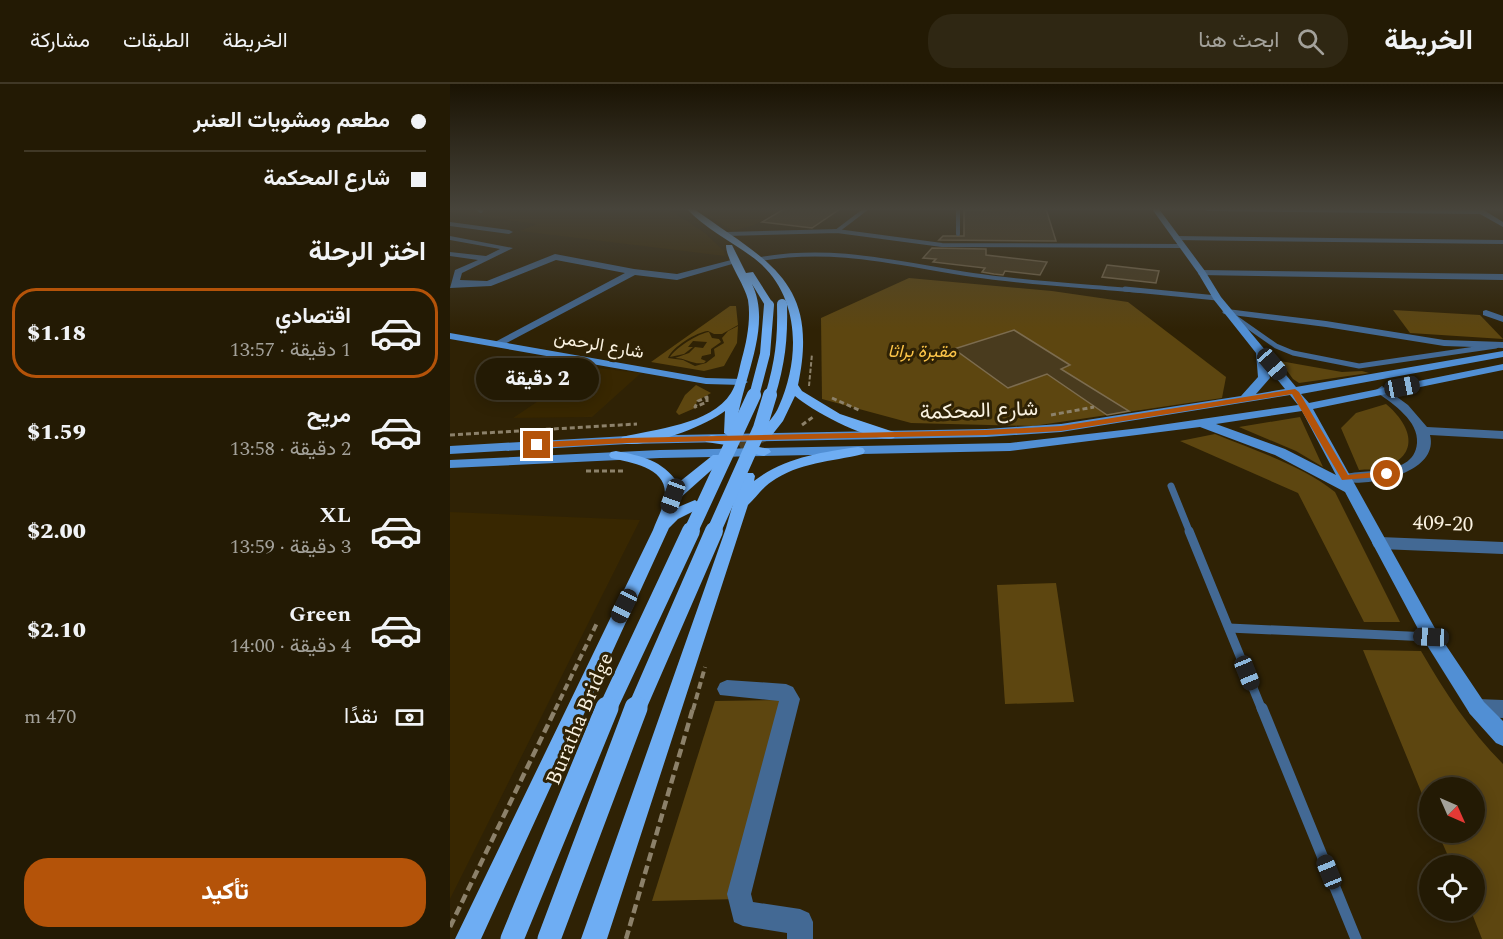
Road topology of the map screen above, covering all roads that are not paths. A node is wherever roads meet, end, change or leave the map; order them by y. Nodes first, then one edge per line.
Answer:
1 (507, 249) edge
2 (732, 249) edge
3 (733, 249) edge
4 (1184, 249) edge
5 (735, 252) junction
6 (450, 254) edge
7 (486, 258) junction
8 (761, 259) junction
9 (454, 271) edge
10 (633, 272) junction
11 (1202, 273) junction
12 (1503, 277) edge
13 (452, 284) edge
14 (1217, 298) junction
15 (776, 304) junction
16 (1227, 312) junction
17 (1486, 313) dead end
18 (1503, 320) edge
19 (450, 336) edge
20 (499, 344) junction
21 (1502, 348) edge
22 (1260, 351) junction
23 (1503, 367) edge
24 (793, 383) junction
25 (740, 387) junction
26 (1382, 390) junction
27 (1295, 392) junction
28 (1245, 399) junction
29 (1306, 407) junction
30 (1200, 424) junction
31 (1423, 431) junction
32 (889, 435) junction
33 (1503, 435) edge
34 (781, 437) junction
35 (763, 444) junction
36 (720, 446) junction
37 (450, 450) edge
38 (858, 451) junction
39 (624, 455) junction
40 (450, 464) edge
41 (748, 476) dead end
42 (1348, 484) junction
43 (1171, 486) dead end
44 (673, 496) junction
45 (695, 505) dead end
46 (736, 515) junction
47 (661, 530) junction
48 (1380, 543) junction
49 (1503, 548) edge
50 (1229, 628) junction
51 (1431, 637) junction
52 (727, 689) dead end
53 (1477, 708) junction
54 (1503, 709) edge
55 (1503, 736) edge
56 (468, 939) edge
57 (512, 939) edge
58 (549, 939) edge
59 (594, 939) edge
60 (800, 939) edge
61 (1356, 939) edge

1 - 7 street
2 - 5 main road
3 - 5 main road
4 - 11 main road
5 - 8 main road
5 - 10 street
5 - 15 main road
5 - 15 main road
5 - 25 main road
6 - 7 street
7 - 9 street
8 - 14 lane
8 - 24 main road
9 - 13 street
10 - 13 street
10 - 20 street
11 - 12 street
11 - 14 main road
14 - 16 main road
15 - 57 main road, Buratha Bridge, bridge
15 - 58 main road, bridge
16 - 21 street
16 - 21 lane
16 - 22 main road
17 - 18 street
19 - 20 main road, شارع الرحمن
20 - 25 main road, شارع الرحمن
21 - 27 main road, شارع المحكمة
22 - 27 main road
22 - 28 main road
23 - 26 main road, شارع المحكمة
24 - 25 main road
24 - 32 main road
24 - 35 main road
25 - 36 main road
25 - 39 main road
26 - 29 main road, شارع المحكمة
26 - 31 street
27 - 28 main road, شارع المحكمة
27 - 29 main road
28 - 32 main road, شارع المحكمة
29 - 30 main road, شارع المحكمة
29 - 42 main road
30 - 38 main road, شارع المحكمة
30 - 42 main road
31 - 33 street
31 - 42 street
32 - 34 main road, شارع المحكمة
34 - 35 main road
34 - 36 main road, شارع المحكمة
35 - 36 main road, شارع المحكمة
35 - 38 main road, شارع المحكمة
36 - 39 main road, شارع المحكمة
36 - 44 main road
37 - 39 main road, شارع المحكمة
38 - 46 main road
39 - 40 main road, شارع المحكمة
39 - 44 main road
41 - 46 main road
42 - 48 main road
43 - 50 lane
44 - 47 main road
45 - 47 main road
46 - 59 main road
47 - 56 main road
48 - 49 street, 409-20
48 - 51 main road
50 - 51 lane
50 - 61 lane
51 - 53 main road
52 - 60 street
53 - 54 street
53 - 55 main road

